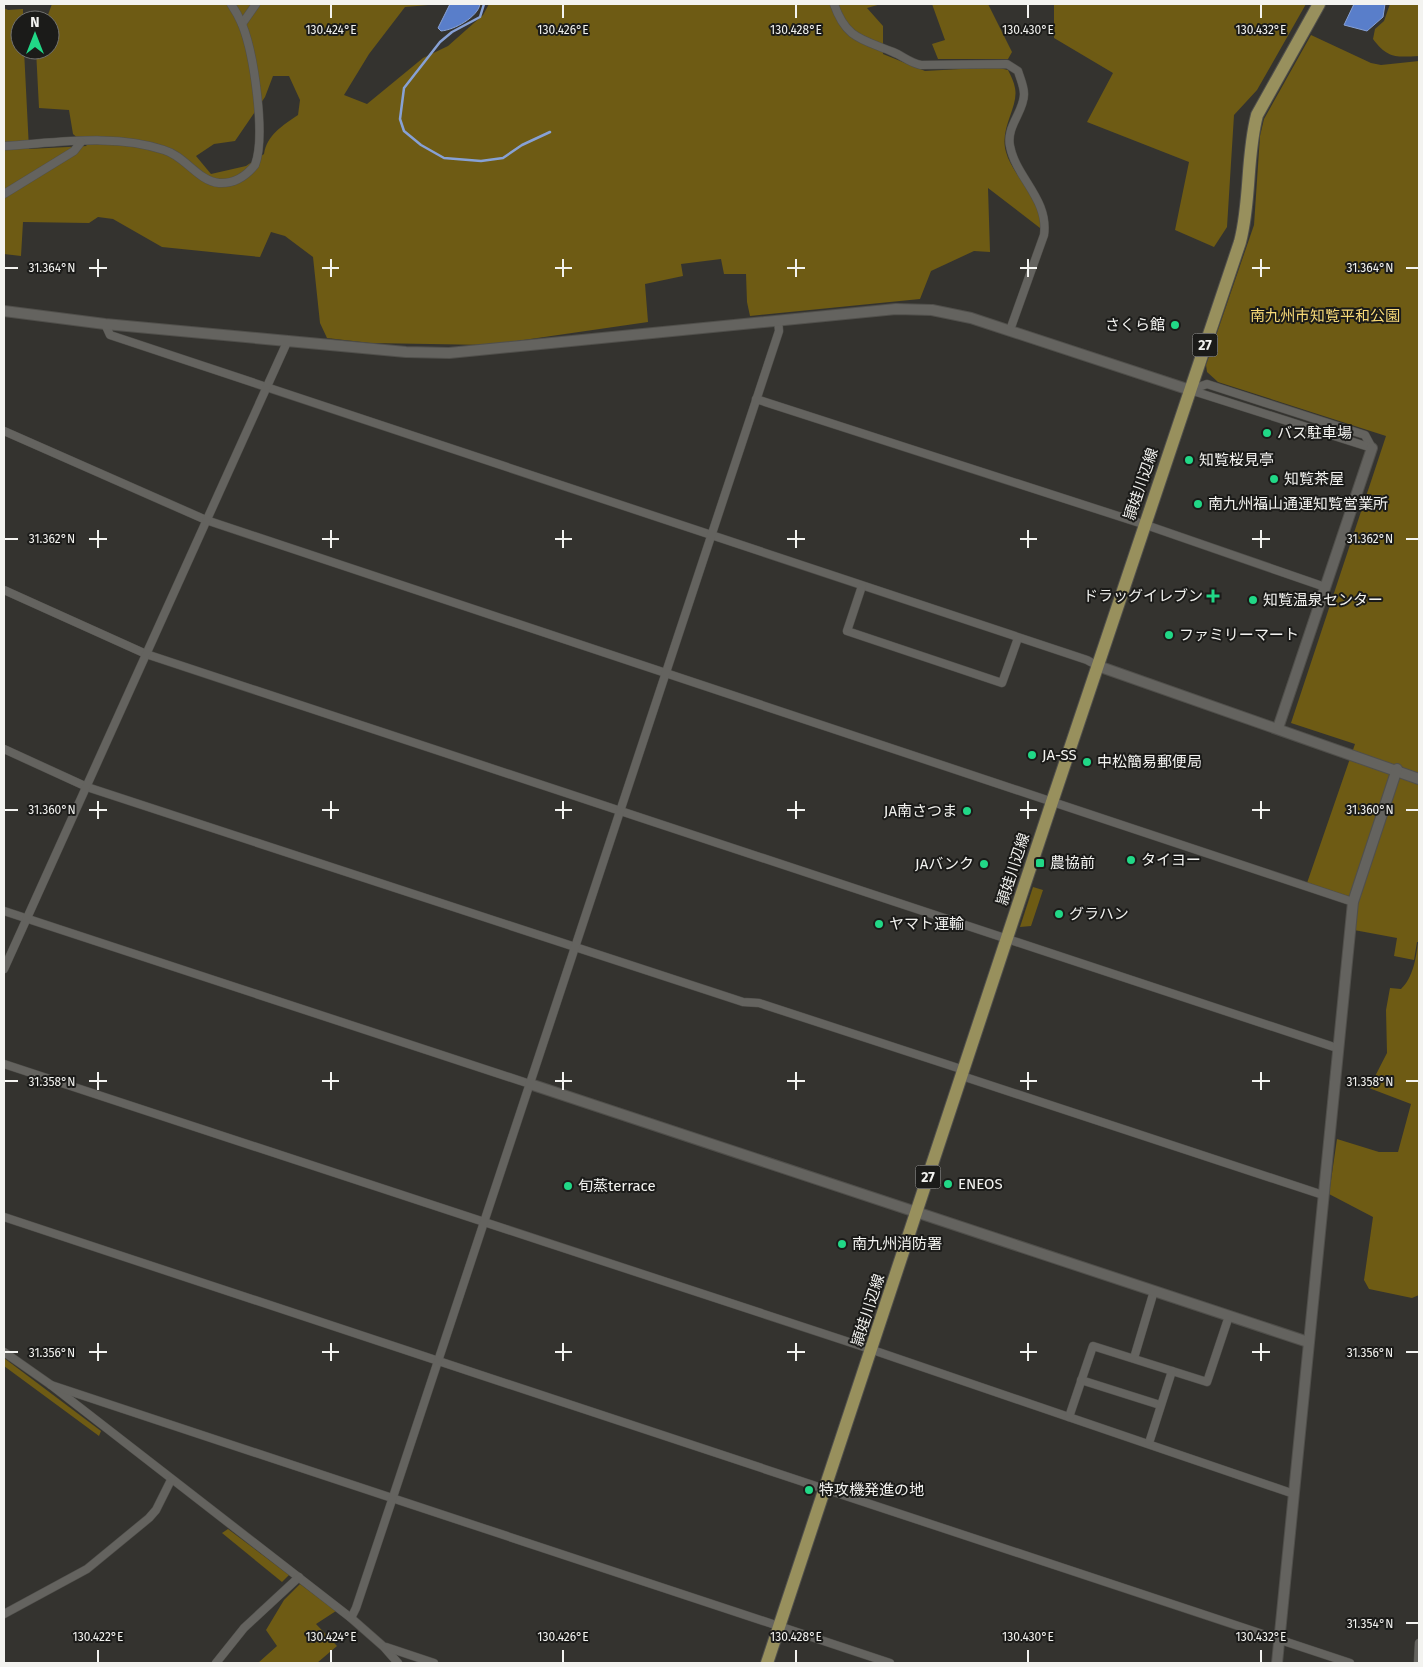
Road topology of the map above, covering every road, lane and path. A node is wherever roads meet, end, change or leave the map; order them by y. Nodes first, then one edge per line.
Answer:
1 (231, 4) edge
2 (256, 4) edge
3 (834, 4) edge
4 (1319, 4) edge
5 (242, 24) junction
6 (82, 142) junction
7 (4, 146) edge
8 (4, 194) edge
9 (4, 311) edge
10 (778, 320) junction
11 (105, 324) junction
12 (1010, 330) junction
13 (288, 340) junction
14 (267, 387) junction
15 (1190, 390) junction
16 (756, 399) junction
17 (4, 432) edge
18 (1372, 448) joint
19 (206, 520) junction
20 (1144, 525) junction
21 (711, 536) junction
22 (862, 586) junction
23 (1325, 587) junction
24 (4, 590) edge
25 (1018, 638) junction
26 (146, 654) junction
27 (1098, 666) junction
28 (667, 673) junction
29 (1278, 728) junction
30 (4, 749) edge
31 (1397, 769) junction
32 (1419, 779) edge
33 (87, 787) junction
34 (1052, 802) junction
35 (621, 811) junction
36 (1353, 902) junction
37 (4, 911) edge
38 (27, 918) junction
39 (1007, 939) junction
40 (576, 947) junction
41 (4, 969) edge
42 (1338, 1048) junction
43 (4, 1064) edge
44 (963, 1073) junction
45 (530, 1084) junction
46 (1323, 1195) junction
47 (917, 1212) junction
48 (4, 1217) edge
49 (485, 1224) junction
50 (1154, 1291) junction
51 (1229, 1316) junction
52 (1308, 1342) junction
53 (872, 1350) junction
54 (4, 1352) edge
55 (1134, 1358) junction
56 (438, 1361) junction
57 (1172, 1371) junction
58 (1081, 1380) junction
59 (51, 1385) junction
60 (1160, 1405) junction
61 (1069, 1417) junction
62 (1149, 1443) junction
63 (172, 1480) junction
64 (824, 1488) junction
65 (1294, 1494) junction
66 (394, 1497) junction
67 (299, 1577) junction
68 (4, 1614) edge
69 (351, 1618) junction
70 (780, 1625) junction
71 (1279, 1640) junction
72 (1419, 1643) edge
73 (384, 1646) junction
74 (216, 1663) edge
75 (398, 1663) edge
76 (434, 1663) edge
77 (767, 1663) edge
78 (890, 1663) edge
79 (1277, 1663) edge
80 (1350, 1663) edge
81 (1418, 1663) edge

1 - 5 street
2 - 5 street
3 - 12 street
4 - 15 main road, 頴娃川辺線 / 27
5 - 6 street
6 - 7 street
6 - 8 street
9 - 11 street
10 - 12 street
10 - 13 street
10 - 16 street
11 - 13 street
11 - 14 street
12 - 15 street
13 - 14 street
14 - 19 street
14 - 21 street
15 - 18 street
15 - 20 main road, 頴娃川辺線 / 27
16 - 20 street
16 - 21 street
17 - 19 street
18 - 23 street
19 - 26 street
19 - 28 street
20 - 23 street
20 - 27 main road, 頴娃川辺線 / 27
21 - 22 street
21 - 28 street
22 - 25 street
22 - 25 street
23 - 29 street
24 - 26 street
25 - 27 street
26 - 33 street
26 - 35 street
27 - 29 street
27 - 34 main road, 頴娃川辺線 / 27
28 - 34 street
28 - 35 street
29 - 31 street
30 - 33 street
31 - 32 street
31 - 36 street
33 - 38 street
33 - 40 street
34 - 36 street
34 - 39 main road, 頴娃川辺線 / 27
35 - 39 street
35 - 40 street
36 - 42 street
37 - 38 street
38 - 41 street
38 - 45 street
39 - 42 street
39 - 44 main road, 頴娃川辺線 / 27
40 - 44 street
40 - 45 street
42 - 46 street
43 - 49 street
44 - 46 street
44 - 47 main road, 頴娃川辺線 / 27
45 - 47 street
45 - 49 street
46 - 52 street
47 - 50 street
47 - 53 main road, 頴娃川辺線 / 27
48 - 56 street
49 - 53 street
49 - 56 street
50 - 51 street
50 - 55 street
51 - 52 street
51 - 57 street
52 - 65 street
53 - 61 street
53 - 64 main road, 頴娃川辺線 / 27
54 - 59 street
55 - 57 street
55 - 58 street
56 - 64 street
56 - 66 street
57 - 60 street
58 - 60 street
58 - 61 street
59 - 63 street
59 - 66 street
60 - 62 street
61 - 62 street
62 - 65 street
63 - 67 street
63 - 68 street
64 - 70 main road, 頴娃川辺線 / 27
64 - 71 street
65 - 71 street
66 - 69 street
66 - 70 street
67 - 69 street
67 - 74 street
69 - 73 street
70 - 77 main road, 頴娃川辺線 / 27
70 - 78 street
71 - 79 street
71 - 80 street
72 - 81 street
73 - 75 street
73 - 76 street

